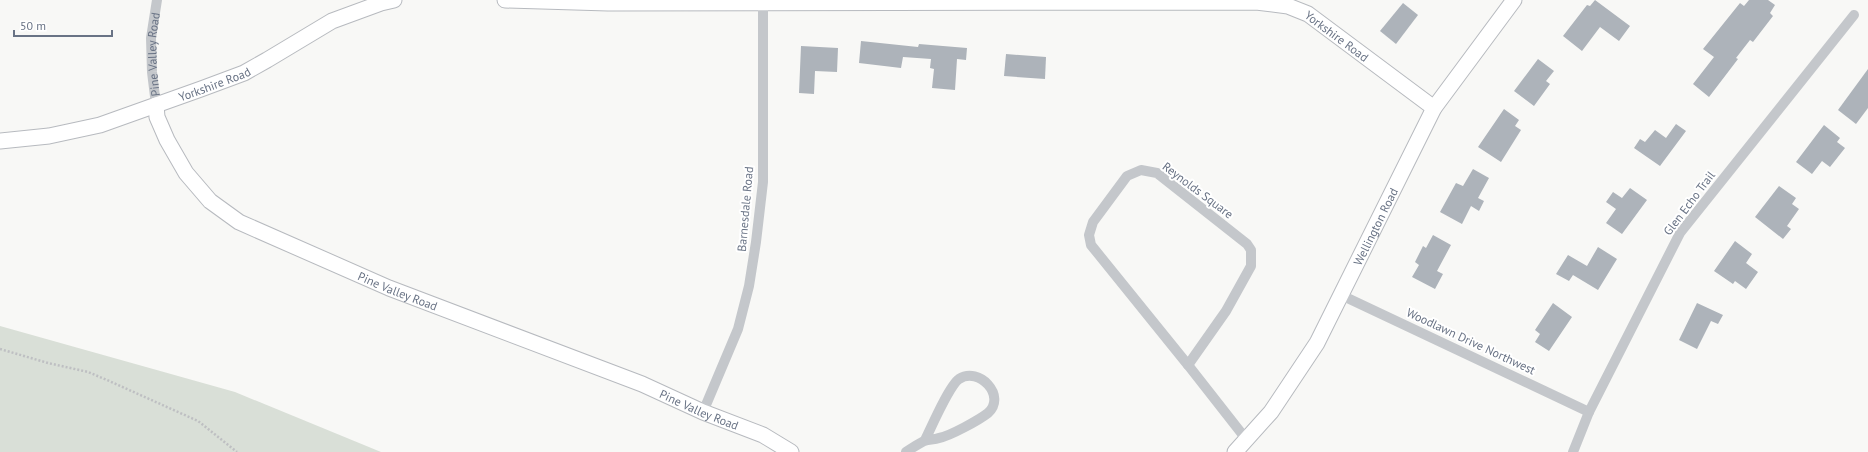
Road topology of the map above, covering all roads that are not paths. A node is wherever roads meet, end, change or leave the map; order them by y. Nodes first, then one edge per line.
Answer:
1 (157, 0) edge
2 (394, 0) edge
3 (505, 0) edge
4 (1514, 0) edge
5 (1120, 1) edge
6 (763, 2) edge
7 (1854, 15) dead end
8 (156, 105) junction
9 (1434, 108) junction
10 (0, 141) edge
11 (1341, 294) junction
12 (1188, 365) junction
13 (703, 412) junction
14 (1589, 412) junction
15 (1246, 439) junction
16 (925, 440) junction
17 (792, 452) edge
18 (906, 452) edge
19 (1235, 452) edge
20 (1573, 452) edge

1 - 8 street, Pine Valley Road
2 - 8 street, Yorkshire Road
3 - 6 street, Yorkshire Road
4 - 9 street, Wellington Road
5 - 6 street, Yorkshire Road
5 - 9 street, Yorkshire Road
6 - 13 street, Barnesdale Road
7 - 14 street, Glen Echo Trail
8 - 10 street, Yorkshire Road
8 - 13 street, Pine Valley Road
9 - 11 street, Wellington Road
11 - 14 street, Woodlawn Drive Northwest
11 - 15 street, Wellington Road
12 - 12 street, Reynolds Square
12 - 15 street, Reynolds Square
13 - 17 street, Pine Valley Road
14 - 20 street, Glen Echo Trail
15 - 19 street, Wellington Road
16 - 16 street
16 - 18 street

